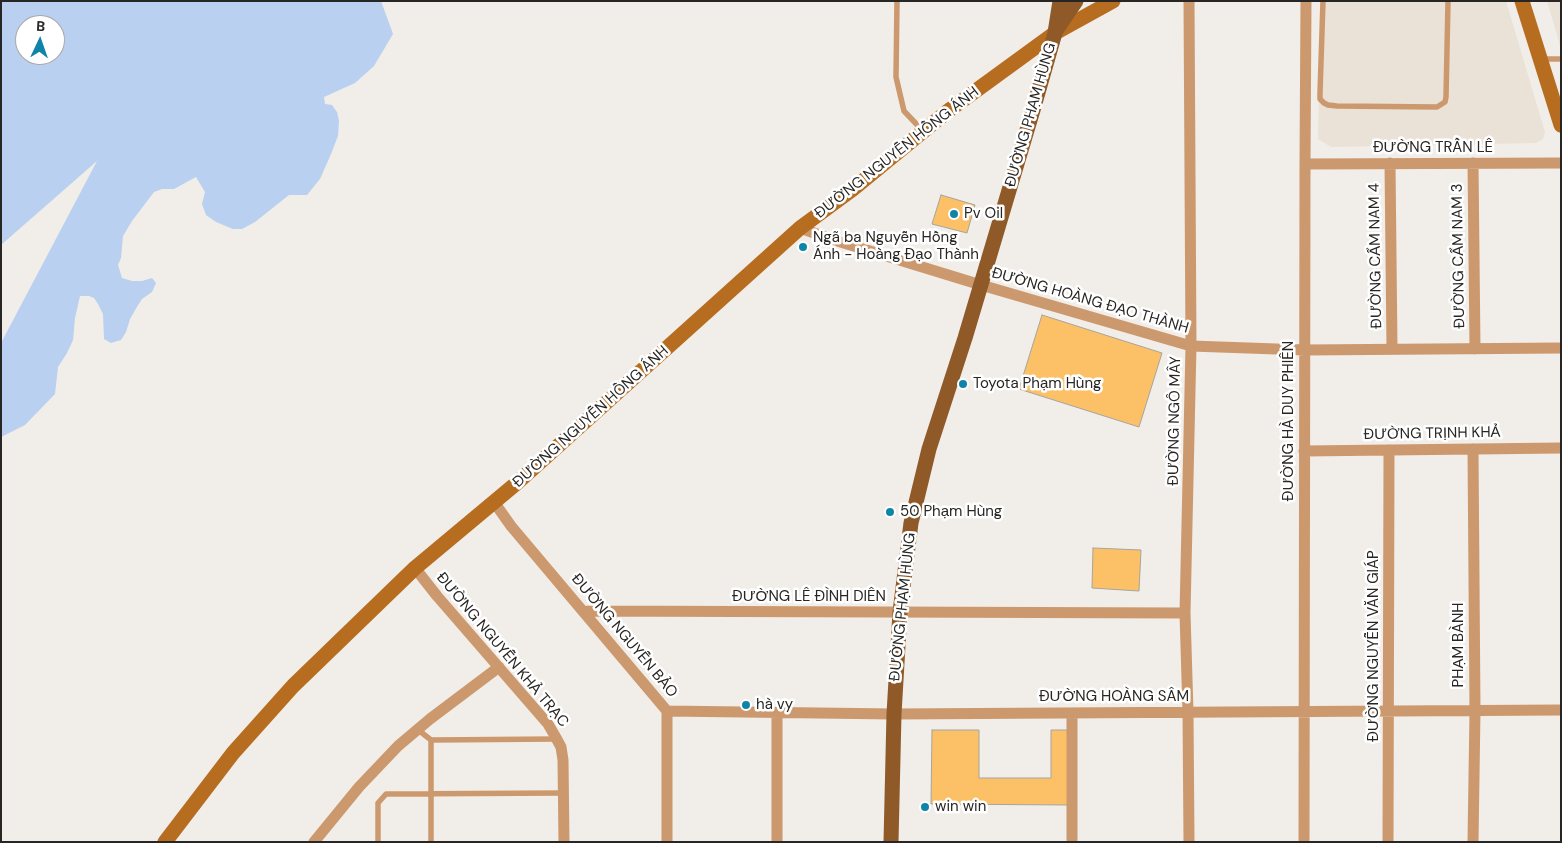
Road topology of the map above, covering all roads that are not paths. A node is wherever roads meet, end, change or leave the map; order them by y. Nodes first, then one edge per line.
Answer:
1 (897, 1) edge
2 (1060, 1) edge
3 (1076, 1) edge
4 (1113, 1) edge
5 (1189, 1) edge
6 (1306, 1) edge
7 (1323, 1) edge
8 (1448, 1) edge
9 (1522, 1) edge
10 (1055, 33) junction
11 (1540, 59) junction
12 (1561, 59) edge
13 (1561, 125) edge
14 (923, 131) junction
15 (1561, 162) edge
16 (1390, 163) junction
17 (1473, 163) junction
18 (1304, 164) junction
19 (800, 228) junction
20 (981, 285) junction
21 (1192, 346) junction
22 (1561, 348) edge
23 (1392, 349) junction
24 (1475, 349) junction
25 (1305, 350) junction
26 (1561, 448) edge
27 (1474, 449) junction
28 (1389, 450) junction
29 (1304, 451) junction
30 (494, 502) junction
31 (415, 568) junction
32 (584, 611) junction
33 (900, 612) junction
34 (1185, 613) junction
35 (499, 668) junction
36 (1561, 710) edge
37 (667, 711) junction
38 (1304, 711) junction
39 (1389, 711) junction
40 (1474, 711) junction
41 (1188, 712) junction
42 (777, 713) junction
43 (1072, 713) junction
44 (894, 714) junction
45 (417, 730) junction
46 (557, 739) junction
47 (431, 740) junction
48 (430, 793) junction
49 (564, 793) junction
50 (166, 842) edge
51 (314, 842) edge
52 (378, 842) edge
53 (431, 842) edge
54 (564, 842) edge
55 (666, 842) edge
56 (777, 842) edge
57 (891, 842) edge
58 (1072, 842) edge
59 (1189, 842) edge
60 (1304, 842) edge
61 (1388, 842) edge
62 (1473, 842) edge

1 - 14 lane
2 - 10 main road, ĐƯỜNG PHẠM HÙNG
3 - 10 main road, ĐƯỜNG PHẠM HÙNG
4 - 10 street, ĐƯỜNG NGUYỄN HỒNG ÁNH
5 - 21 street, ĐƯỜNG NGÔ MÂY
6 - 18 street, ĐƯỜNG HÀ DUY PHIÊN
7 - 8 lane
9 - 11 street
10 - 14 street, ĐƯỜNG NGUYỄN HỒNG ÁNH
10 - 20 main road, ĐƯỜNG PHẠM HÙNG
11 - 12 lane
11 - 13 street
14 - 19 street, ĐƯỜNG NGUYỄN HỒNG ÁNH
15 - 17 street, ĐƯỜNG TRẦN LÊ
16 - 17 street, ĐƯỜNG TRẦN LÊ
16 - 18 street, ĐƯỜNG TRẦN LÊ
16 - 23 street, ĐƯỜNG CẨM NAM 4
17 - 24 street, ĐƯỜNG CẨM NAM 3
18 - 25 street, ĐƯỜNG HÀ DUY PHIÊN
19 - 20 street, ĐƯỜNG HOÀNG ĐẠO THÀNH
19 - 30 street, ĐƯỜNG NGUYỄN HỒNG ÁNH
20 - 21 street, ĐƯỜNG HOÀNG ĐẠO THÀNH
20 - 33 main road, ĐƯỜNG PHẠM HÙNG
21 - 25 street, ĐƯỜNG HOÀNG ĐẠO THÀNH
21 - 34 street, ĐƯỜNG NGÔ MÂY
22 - 24 street, ĐƯỜNG HOÀNG ĐẠO THÀNH
23 - 24 street, ĐƯỜNG HOÀNG ĐẠO THÀNH
23 - 25 street, ĐƯỜNG HOÀNG ĐẠO THÀNH
25 - 29 street, ĐƯỜNG HÀ DUY PHIÊN
26 - 27 street, ĐƯỜNG TRỊNH KHẢ
27 - 28 street, ĐƯỜNG TRỊNH KHẢ
27 - 40 street, PHẠM BÀNH
28 - 29 street, ĐƯỜNG TRỊNH KHẢ
28 - 39 street, ĐƯỜNG NGUYỄN VĂN GIÁP
29 - 38 street, ĐƯỜNG HÀ DUY PHIÊN
30 - 31 street, ĐƯỜNG NGUYỄN HỒNG ÁNH
30 - 32 street, ĐƯỜNG NGUYỄN BẢO
31 - 35 street, ĐƯỜNG NGUYỄN KHẢ TRẠC
31 - 50 street, ĐƯỜNG NGUYỄN HỒNG ÁNH
32 - 33 street, ĐƯỜNG LÊ ĐÌNH DIÊN
32 - 37 street, ĐƯỜNG NGUYỄN BẢO
33 - 34 street, ĐƯỜNG LÊ ĐÌNH DIÊN
33 - 44 main road, ĐƯỜNG PHẠM HÙNG
34 - 41 street, ĐƯỜNG NGÔ MÂY
35 - 45 street
35 - 46 street, ĐƯỜNG NGUYỄN KHẢ TRẠC
36 - 40 street, ĐƯỜNG HOÀNG SÂM
37 - 42 street, ĐƯỜNG HOÀNG SÂM
37 - 55 street, ĐƯỜNG NGUYỄN BẢO
38 - 39 street, ĐƯỜNG HOÀNG SÂM
38 - 41 street, ĐƯỜNG HOÀNG SÂM
38 - 60 street, ĐƯỜNG HÀ DUY PHIÊN
39 - 40 street, ĐƯỜNG HOÀNG SÂM
39 - 61 street, ĐƯỜNG NGUYỄN VĂN GIÁP
40 - 62 street, PHẠM BÀNH
41 - 43 street, ĐƯỜNG HOÀNG SÂM
41 - 59 street, ĐƯỜNG NGÔ MÂY
42 - 44 street, ĐƯỜNG HOÀNG SÂM
42 - 56 street
43 - 44 street, ĐƯỜNG HOÀNG SÂM
43 - 58 street
44 - 57 main road, ĐƯỜNG PHẠM HÙNG
45 - 47 lane
45 - 51 street
46 - 47 lane
46 - 49 street, ĐƯỜNG NGUYỄN KHẢ TRẠC
47 - 48 lane
48 - 49 lane
48 - 52 lane
48 - 53 lane
49 - 54 street, ĐƯỜNG NGUYỄN KHẢ TRẠC

